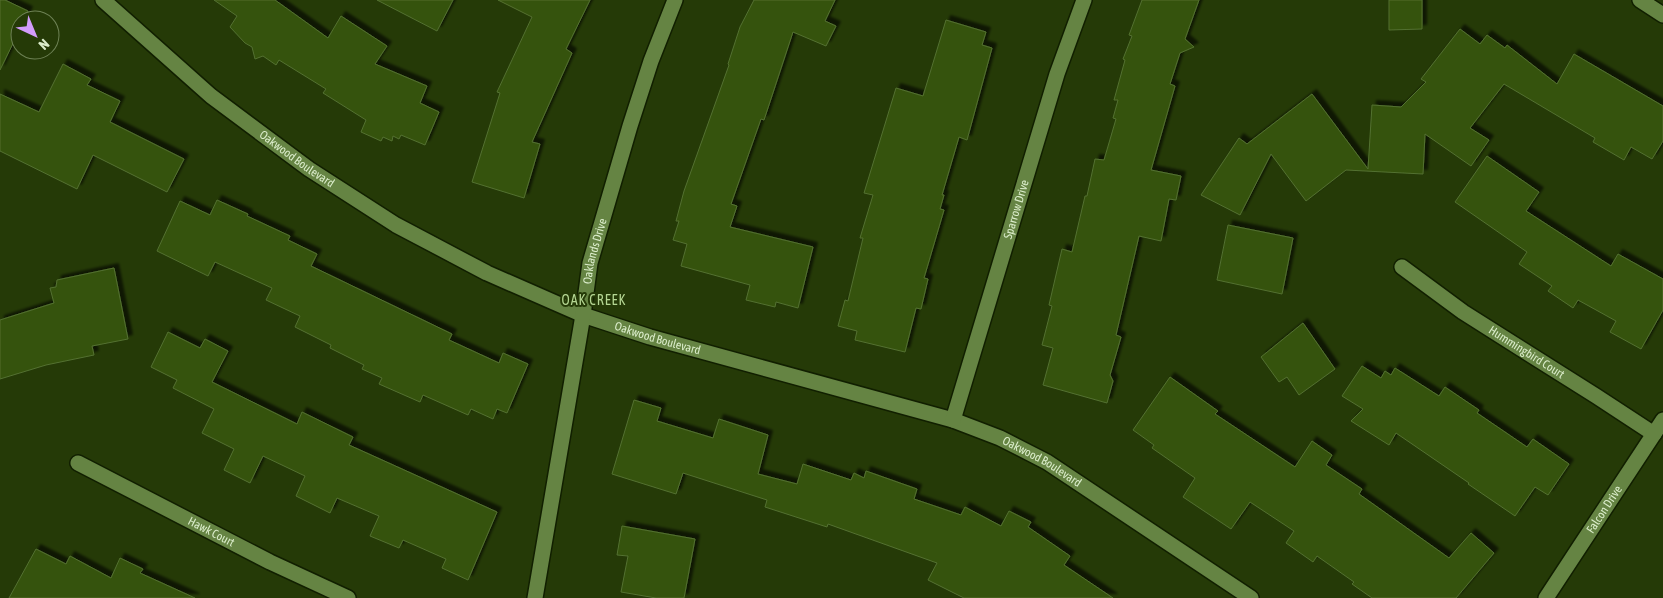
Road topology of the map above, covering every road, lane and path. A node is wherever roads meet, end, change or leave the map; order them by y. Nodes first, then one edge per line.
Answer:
1 (103, 0) edge
2 (675, 0) edge
3 (1084, 0) edge
4 (1640, 0) edge
5 (1663, 15) edge
6 (1402, 267) dead end
7 (583, 314) junction
8 (953, 420) junction
9 (1663, 420) edge
10 (1654, 434) junction
11 (78, 463) dead end
12 (348, 598) edge
13 (535, 598) edge
14 (1251, 598) edge
15 (1546, 598) edge

1 - 7 street, Oakwood Boulevard
2 - 7 street, Oaklands Drive
3 - 8 street, Sparrow Drive
4 - 5 street
6 - 10 street, Hummingbird Court
7 - 8 street, Oakwood Boulevard
7 - 13 street, Oaklands Drive
8 - 14 street, Oakwood Boulevard
9 - 10 street, Falcon Drive
10 - 15 street, Falcon Drive
11 - 12 street, Hawk Court

